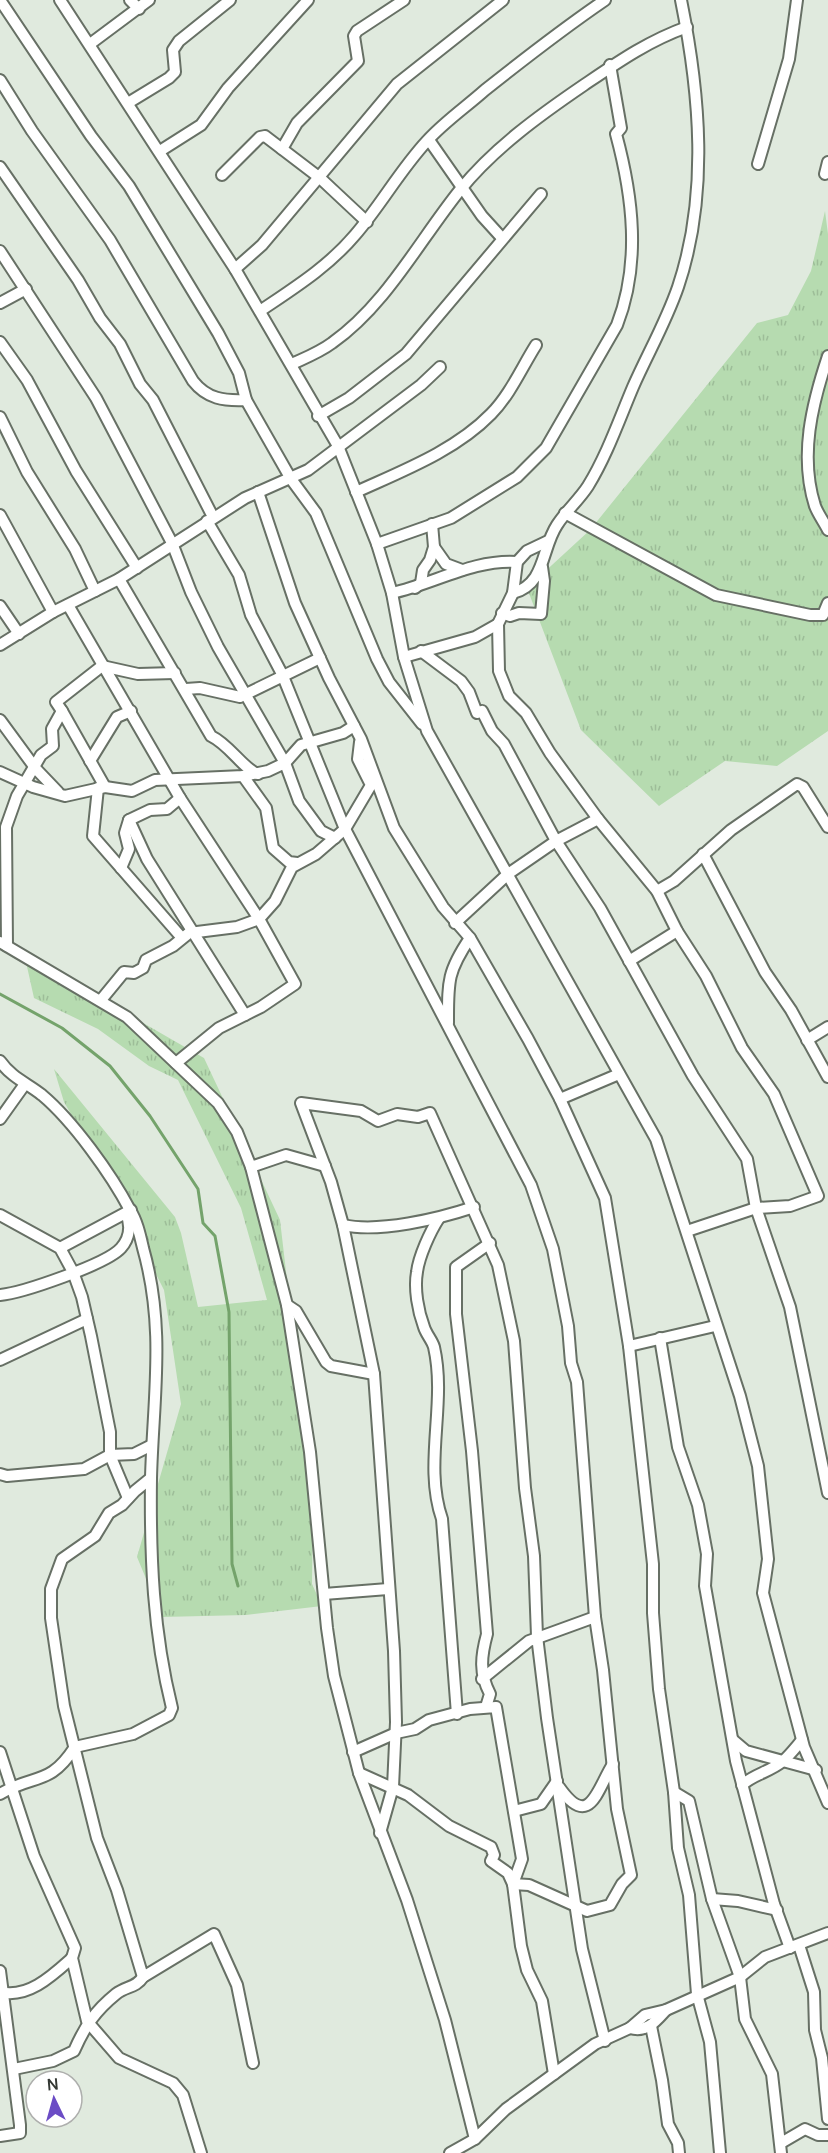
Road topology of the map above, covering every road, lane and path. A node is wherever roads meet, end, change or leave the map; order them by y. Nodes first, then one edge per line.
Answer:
1 (0, 0) edge
2 (60, 0) edge
3 (130, 0) edge
4 (150, 0) edge
5 (230, 0) edge
6 (308, 0) edge
7 (404, 0) edge
8 (503, 0) edge
9 (605, 0) edge
10 (681, 0) edge
11 (797, 0) edge
12 (139, 9) junction
13 (687, 27) junction
14 (90, 44) junction
15 (610, 65) junction
16 (0, 80) edge
17 (128, 103) junction
18 (429, 140) junction
19 (282, 149) junction
20 (160, 151) junction
21 (828, 162) edge
22 (758, 164) dead end
23 (0, 167) edge
24 (825, 174) dead end
25 (222, 175) dead end
26 (320, 178) junction
27 (462, 188) junction
28 (541, 194) dead end
29 (366, 222) junction
30 (502, 238) junction
31 (0, 250) edge
32 (235, 268) junction
33 (26, 289) junction
34 (0, 303) edge
35 (260, 311) junction
36 (0, 342) edge
37 (536, 345) dead end
38 (828, 356) edge
39 (292, 364) junction
40 (440, 368) dead end
41 (246, 400) junction
42 (318, 416) junction
43 (0, 417) edge
44 (338, 446) junction
45 (291, 479) junction
46 (258, 492) junction
47 (356, 492) junction
48 (565, 513) junction
49 (0, 515) edge
50 (210, 519) junction
51 (432, 524) junction
52 (828, 530) edge
53 (548, 540) junction
54 (172, 543) junction
55 (378, 544) junction
56 (434, 547) junction
57 (517, 562) junction
58 (542, 564) junction
59 (137, 568) junction
60 (462, 570) junction
61 (119, 579) junction
62 (415, 588) junction
63 (95, 591) junction
64 (392, 593) junction
65 (513, 593) junction
66 (828, 603) edge
67 (68, 605) junction
68 (0, 606) edge
69 (53, 612) junction
70 (502, 613) junction
71 (498, 624) junction
72 (19, 634) junction
73 (0, 645) edge
74 (421, 651) junction
75 (404, 657) junction
76 (320, 658) junction
77 (102, 666) junction
78 (176, 673) junction
79 (282, 674) junction
80 (186, 689) junction
81 (245, 695) junction
82 (62, 711) junction
83 (131, 711) junction
84 (0, 720) edge
85 (354, 726) junction
86 (427, 731) junction
87 (361, 739) junction
88 (309, 742) junction
89 (90, 761) junction
90 (285, 763) junction
91 (36, 768) junction
92 (0, 772) edge
93 (258, 774) junction
94 (243, 776) junction
95 (170, 780) junction
96 (26, 783) junction
97 (102, 787) junction
98 (60, 794) junction
99 (180, 798) junction
100 (0, 816) edge
101 (598, 819) junction
102 (129, 820) junction
103 (828, 827) edge
104 (345, 829) junction
105 (4, 835) edge
106 (335, 838) junction
107 (556, 841) junction
108 (703, 854) junction
109 (297, 863) junction
110 (121, 868) junction
111 (508, 874) junction
112 (657, 891) junction
113 (259, 919) junction
114 (455, 923) junction
115 (194, 931) junction
116 (677, 931) junction
117 (182, 938) junction
118 (470, 938) junction
119 (4, 944) edge
120 (629, 961) junction
121 (101, 1000) junction
122 (245, 1015) junction
123 (448, 1023) junction
124 (828, 1027) edge
125 (807, 1040) junction
126 (0, 1062) edge
127 (176, 1063) junction
128 (619, 1074) junction
129 (828, 1077) edge
130 (25, 1084) junction
131 (560, 1099) junction
132 (0, 1119) edge
133 (325, 1166) junction
134 (251, 1167) junction
135 (474, 1208) junction
136 (756, 1208) junction
137 (128, 1212) junction
138 (0, 1215) edge
139 (439, 1218) junction
140 (343, 1225) junction
141 (687, 1232) junction
142 (490, 1244) junction
143 (60, 1248) junction
144 (73, 1272) junction
145 (0, 1295) edge
146 (287, 1305) junction
147 (87, 1319) junction
148 (715, 1326) junction
149 (660, 1338) junction
150 (629, 1346) junction
151 (0, 1360) edge
152 (374, 1374) junction
153 (152, 1445) junction
154 (110, 1455) junction
155 (0, 1474) edge
156 (151, 1479) junction
157 (828, 1493) edge
158 (128, 1498) junction
159 (388, 1589) junction
160 (324, 1594) junction
161 (595, 1617) junction
162 (537, 1636) junction
163 (482, 1679) junction
164 (486, 1707) junction
165 (457, 1714) junction
166 (396, 1733) junction
167 (733, 1740) junction
168 (802, 1740) junction
169 (75, 1747) junction
170 (0, 1752) edge
171 (353, 1752) junction
172 (783, 1762) junction
173 (613, 1764) junction
174 (816, 1770) junction
175 (359, 1773) junction
176 (0, 1780) edge
177 (557, 1783) junction
178 (742, 1785) junction
179 (11, 1787) junction
180 (393, 1788) junction
181 (674, 1792) junction
182 (826, 1793) edge
183 (0, 1794) edge
184 (828, 1803) edge
185 (514, 1811) junction
186 (380, 1833) junction
187 (513, 1884) junction
188 (712, 1899) junction
189 (577, 1909) junction
190 (777, 1910) junction
191 (828, 1933) edge
192 (795, 1946) junction
193 (72, 1958) junction
194 (0, 1971) edge
195 (143, 1977) junction
196 (740, 1977) junction
197 (2, 1993) edge
198 (697, 1994) junction
199 (666, 2010) junction
200 (87, 2021) junction
201 (651, 2026) junction
202 (630, 2028) junction
203 (605, 2041) junction
204 (824, 2052) edge
205 (253, 2063) dead end
206 (14, 2069) junction
207 (554, 2074) junction
208 (828, 2119) edge
209 (828, 2134) edge
210 (0, 2136) edge
211 (475, 2139) junction
212 (781, 2148) edge
213 (201, 2153) edge
214 (450, 2153) edge
215 (679, 2153) edge
216 (720, 2153) edge

1 - 41 street
2 - 14 street
3 - 12 street
4 - 12 street
5 - 17 street
6 - 20 street
7 - 19 street
8 - 26 street
9 - 18 street
10 - 13 street
11 - 22 street
12 - 14 street
13 - 15 street
13 - 48 street
14 - 17 street
15 - 27 street
15 - 51 street
16 - 41 street
17 - 20 street
18 - 27 street
18 - 29 street
19 - 25 street
19 - 26 street
20 - 32 street
21 - 24 street
23 - 50 street
26 - 29 street
26 - 32 street
27 - 30 street
27 - 39 street
28 - 30 street
29 - 35 street
30 - 42 street
31 - 33 street
32 - 35 street
33 - 34 street
33 - 54 street
35 - 39 street
36 - 59 street
37 - 47 street
38 - 52 street
39 - 42 street
40 - 44 street
41 - 45 street
42 - 44 street
43 - 63 street
44 - 45 street
44 - 47 street
45 - 46 street
45 - 86 street
46 - 50 street
46 - 76 street
47 - 55 street
48 - 53 street
48 - 66 street
49 - 69 street
50 - 54 street
50 - 79 street
51 - 55 street
51 - 56 street
53 - 57 street
53 - 58 street
54 - 59 street
54 - 81 street
55 - 64 street
56 - 60 street
56 - 62 street
57 - 60 street
57 - 65 street
58 - 65 street
58 - 70 street
59 - 61 street
60 - 62 street
61 - 63 street
61 - 78 street
62 - 64 street
63 - 67 street
64 - 75 street
65 - 70 street
67 - 69 street
67 - 77 street
68 - 72 street
69 - 72 street
70 - 71 street
71 - 74 street
71 - 101 street
72 - 73 street
74 - 75 street
74 - 107 street
75 - 86 street
76 - 79 street
76 - 85 street
77 - 78 street
77 - 82 street
77 - 83 street
78 - 80 street
79 - 81 street
79 - 88 street
80 - 81 street
80 - 93 street
81 - 90 street
82 - 89 street
82 - 91 street
83 - 89 street
83 - 95 street
84 - 91 street
85 - 87 street
85 - 88 street
86 - 111 street
87 - 104 street
87 - 114 street
88 - 90 street
88 - 104 street
89 - 97 street
90 - 93 street
90 - 106 street
91 - 96 street
91 - 98 street
92 - 96 street
93 - 94 street
94 - 95 street
94 - 109 street
95 - 97 street
95 - 99 street
96 - 98 street
96 - 105 street
97 - 98 street
97 - 110 street
99 - 102 street
99 - 113 street
100 - 105 street
101 - 107 street
101 - 112 street
102 - 110 street
102 - 115 street
103 - 108 street
104 - 106 street
104 - 123 street
105 - 119 street
106 - 109 street
107 - 111 street
107 - 120 street
108 - 112 street
108 - 125 street
109 - 113 street
110 - 117 street
111 - 114 street
111 - 128 street
112 - 116 street
113 - 115 street
113 - 122 street
114 - 118 street
115 - 117 street
115 - 122 street
116 - 120 street
116 - 136 street
117 - 121 street
118 - 123 street
118 - 131 street
119 - 121 street
120 - 136 street
121 - 127 street
122 - 127 street
123 - 161 street
124 - 125 street
125 - 129 street
126 - 130 street
127 - 134 street
128 - 131 street
128 - 141 street
130 - 132 street
130 - 137 street
131 - 150 street
133 - 134 street
133 - 135 street
133 - 140 street
134 - 146 street
135 - 139 street
135 - 142 street
136 - 141 street
136 - 157 street
137 - 143 street
137 - 144 street
137 - 153 street
138 - 143 street
139 - 140 street
139 - 165 street
140 - 152 street
141 - 148 street
142 - 162 street
142 - 163 street
143 - 144 street
144 - 145 street
144 - 147 street
146 - 152 street
146 - 160 street
147 - 151 street
147 - 154 street
148 - 149 street
148 - 168 street
149 - 150 street
149 - 167 street
150 - 181 street
152 - 159 street
153 - 154 street
153 - 156 street
154 - 155 street
154 - 158 street
156 - 158 street
156 - 169 street
158 - 169 street
159 - 160 street
159 - 166 street
160 - 171 street
161 - 162 street
161 - 173 street
162 - 163 street
162 - 177 street
163 - 164 street
164 - 165 street
164 - 185 street
165 - 166 street
166 - 171 street
166 - 180 street
167 - 172 street
167 - 178 street
168 - 172 street
168 - 174 street
169 - 179 street
169 - 195 street
170 - 179 street
171 - 175 street
172 - 174 street
172 - 178 street
173 - 177 street
173 - 189 street
174 - 182 street
175 - 180 street
175 - 186 street
176 - 179 street
177 - 185 street
177 - 189 street
178 - 190 street
179 - 183 street
179 - 193 street
180 - 186 street
180 - 187 street
181 - 188 street
181 - 198 street
182 - 184 street
185 - 187 street
186 - 211 street
187 - 189 street
187 - 207 street
188 - 190 street
188 - 196 street
189 - 203 street
190 - 192 street
191 - 192 street
192 - 196 street
192 - 204 street
193 - 197 street
193 - 200 street
194 - 197 street
195 - 200 street
195 - 205 street
196 - 198 street
196 - 212 street
197 - 206 street
198 - 199 street
198 - 216 street
199 - 201 street
199 - 202 street
200 - 206 street
200 - 213 street
201 - 202 street
201 - 215 street
202 - 203 street
203 - 207 street
204 - 208 street
206 - 210 street
207 - 211 street
209 - 212 street
211 - 214 street

